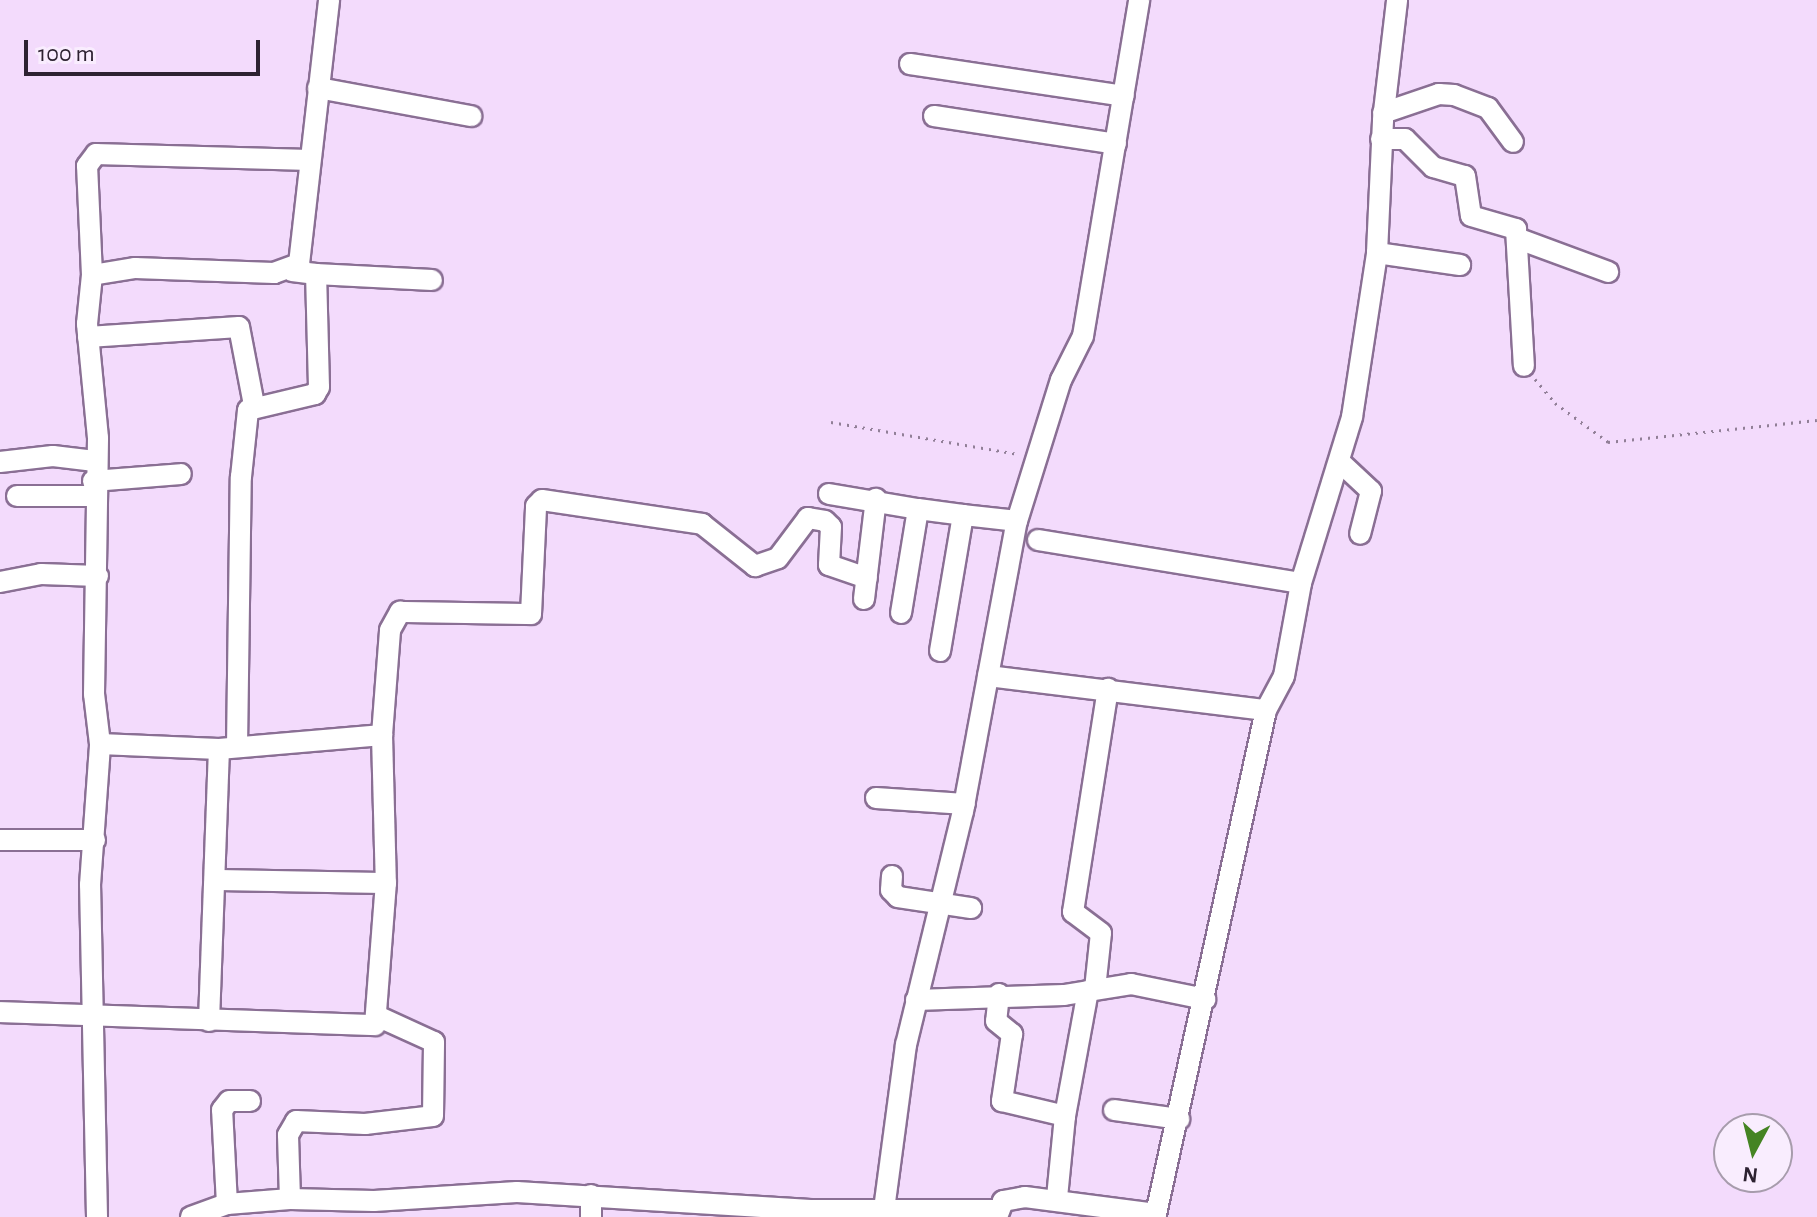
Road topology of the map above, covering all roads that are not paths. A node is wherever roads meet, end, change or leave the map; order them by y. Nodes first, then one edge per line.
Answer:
1 (329, 0) edge
2 (1397, 0) edge
3 (1135, 1) edge
4 (910, 64) dead end
5 (318, 88) junction
6 (1124, 96) junction
7 (1383, 113) junction
8 (471, 116) dead end
9 (934, 116) dead end
10 (1381, 139) junction
11 (1513, 142) dead end
12 (1116, 144) junction
13 (309, 160) junction
14 (1519, 239) junction
15 (1377, 253) junction
16 (1460, 265) dead end
17 (292, 271) junction
18 (1608, 272) dead end
19 (316, 274) junction
20 (92, 275) junction
21 (432, 280) dead end
22 (88, 337) junction
23 (1524, 366) road end
24 (254, 405) junction
25 (0, 462) edge
26 (1341, 463) junction
27 (181, 474) dead end
28 (93, 479) junction
29 (829, 494) dead end
30 (17, 496) dead end
31 (876, 499) junction
32 (918, 509) junction
33 (963, 515) junction
34 (1017, 521) junction
35 (1360, 534) dead end
36 (1038, 540) dead end
37 (98, 576) junction
38 (867, 578) junction
39 (0, 582) edge
40 (1301, 583) junction
41 (864, 599) dead end
42 (901, 613) dead end
43 (940, 651) dead end
44 (988, 676) junction
45 (1108, 689) junction
46 (1266, 710) junction
47 (382, 735) junction
48 (100, 744) junction
49 (228, 748) junction
50 (876, 798) dead end
51 (965, 804) junction
52 (0, 840) edge
53 (95, 840) junction
54 (892, 876) dead end
55 (215, 880) junction
56 (386, 883) junction
57 (939, 905) junction
58 (971, 908) dead end
59 (1092, 990) junction
60 (999, 994) junction
61 (1205, 999) junction
62 (916, 1000) junction
63 (0, 1012) edge
64 (92, 1015) junction
65 (377, 1016) junction
66 (209, 1021) junction
67 (250, 1101) dead end
68 (1114, 1110) dead end
69 (1065, 1116) junction
70 (1179, 1119) junction
71 (591, 1195) junction
72 (1057, 1198) junction
73 (290, 1199) junction
74 (227, 1204) junction
75 (1080, 1209) edge
76 (691, 1210) edge
77 (739, 1212) edge
78 (884, 1212) edge
79 (998, 1214) edge
80 (1161, 1215) edge
81 (97, 1217) edge
82 (191, 1217) edge
83 (591, 1217) edge

1 - 5 street
2 - 7 street
3 - 6 street
4 - 6 street
5 - 8 street
5 - 13 street
6 - 12 street
7 - 10 street
7 - 11 street
9 - 12 street
10 - 14 street
10 - 15 street
12 - 34 street
13 - 17 street
13 - 20 street
14 - 18 street
14 - 23 street
15 - 16 street
15 - 26 street
17 - 19 street
17 - 20 street
19 - 21 street
19 - 24 street
20 - 22 street
22 - 24 street
22 - 28 street
24 - 49 street
25 - 28 street
26 - 35 street
26 - 40 street
27 - 28 street
28 - 30 street
28 - 37 street
29 - 31 street
31 - 32 street
31 - 38 street
32 - 33 street
32 - 42 street
33 - 34 street
33 - 43 street
34 - 44 street
36 - 40 street
37 - 39 street
37 - 48 street
38 - 41 street
38 - 47 street
40 - 46 street
44 - 45 street
44 - 51 street
45 - 46 street
45 - 59 street
46 - 61 street
47 - 49 street
47 - 56 street
48 - 49 street
48 - 53 street
49 - 55 street
50 - 51 street
51 - 57 street
52 - 53 street
53 - 64 street
54 - 57 street
55 - 56 street
55 - 66 street
56 - 65 street
57 - 58 street
57 - 62 street
59 - 60 street
59 - 61 street
59 - 69 street
60 - 62 street
60 - 69 street
61 - 70 street
62 - 78 street
63 - 64 street
64 - 66 street
64 - 81 street
65 - 66 street
65 - 73 street
67 - 74 street
68 - 70 street
69 - 72 street
70 - 80 street
71 - 73 street
71 - 76 street
71 - 83 street
72 - 75 street
72 - 79 street
73 - 74 street
74 - 82 street
75 - 80 street
76 - 77 street
77 - 78 street
78 - 79 street

